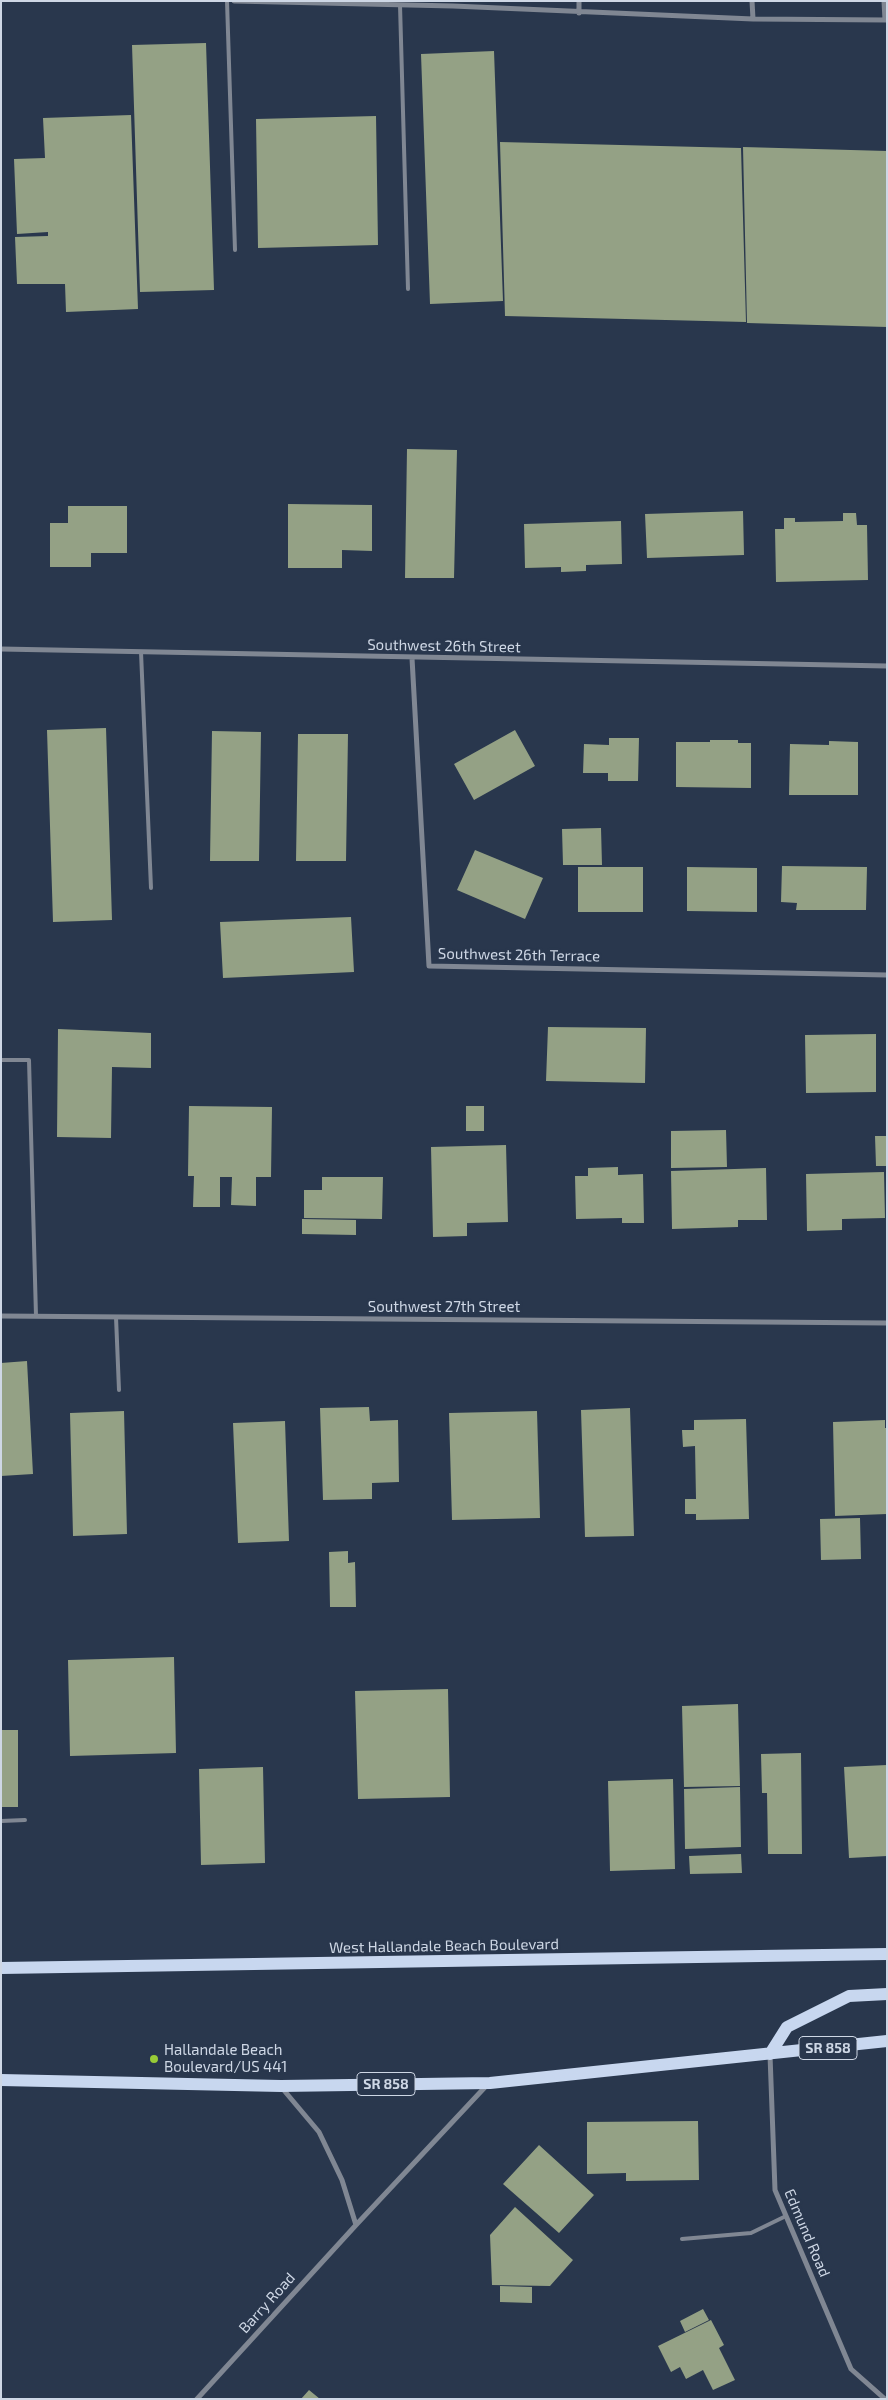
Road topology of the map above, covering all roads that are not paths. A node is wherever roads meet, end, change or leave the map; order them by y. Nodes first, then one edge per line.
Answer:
1 (227, 1) edge
2 (234, 1) edge
3 (579, 1) edge
4 (752, 1) edge
5 (884, 1) edge
6 (453, 4) edge
7 (400, 5) junction
8 (580, 13) junction
9 (753, 19) junction
10 (886, 20) edge
11 (235, 250) dead end
12 (408, 289) dead end
13 (1, 649) edge
14 (141, 652) junction
15 (412, 658) junction
16 (887, 666) edge
17 (151, 888) dead end
18 (887, 975) edge
19 (1, 1060) edge
20 (1, 1316) edge
21 (36, 1316) junction
22 (116, 1317) junction
23 (887, 1323) edge
24 (120, 1390) dead end
25 (25, 1820) dead end
26 (1, 1821) edge
27 (887, 1954) edge
28 (1, 1968) edge
29 (887, 1994) edge
30 (887, 2041) edge
31 (770, 2054) junction
32 (1, 2080) edge
33 (490, 2083) junction
34 (281, 2086) junction
35 (786, 2216) junction
36 (356, 2224) junction
37 (682, 2239) dead end
38 (197, 2399) edge
39 (886, 2399) edge

1 - 11 lane
2 - 7 street
3 - 8 street
4 - 9 street
5 - 10 street
6 - 7 street
6 - 8 street
7 - 12 lane
8 - 9 street
9 - 10 street
13 - 14 street, Southwest 26th Street
14 - 15 street, Southwest 26th Street
14 - 17 lane
15 - 16 street, Southwest 26th Street
15 - 18 street, Southwest 26th Terrace
19 - 21 lane
20 - 21 street, Southwest 27th Street
21 - 22 street, Southwest 27th Street
22 - 23 street, Southwest 27th Street
22 - 24 lane
25 - 26 lane
27 - 28 main road, West Hallandale Beach Boulevard
29 - 31 main road
30 - 31 main road, SR 858
31 - 33 main road, SR 858
31 - 35 street, Edmund Road
32 - 34 main road, SR 858
33 - 34 main road, SR 858
33 - 36 street, Barry Road
34 - 36 street
35 - 37 lane
35 - 39 street, Edmund Road
36 - 38 street, Barry Road

